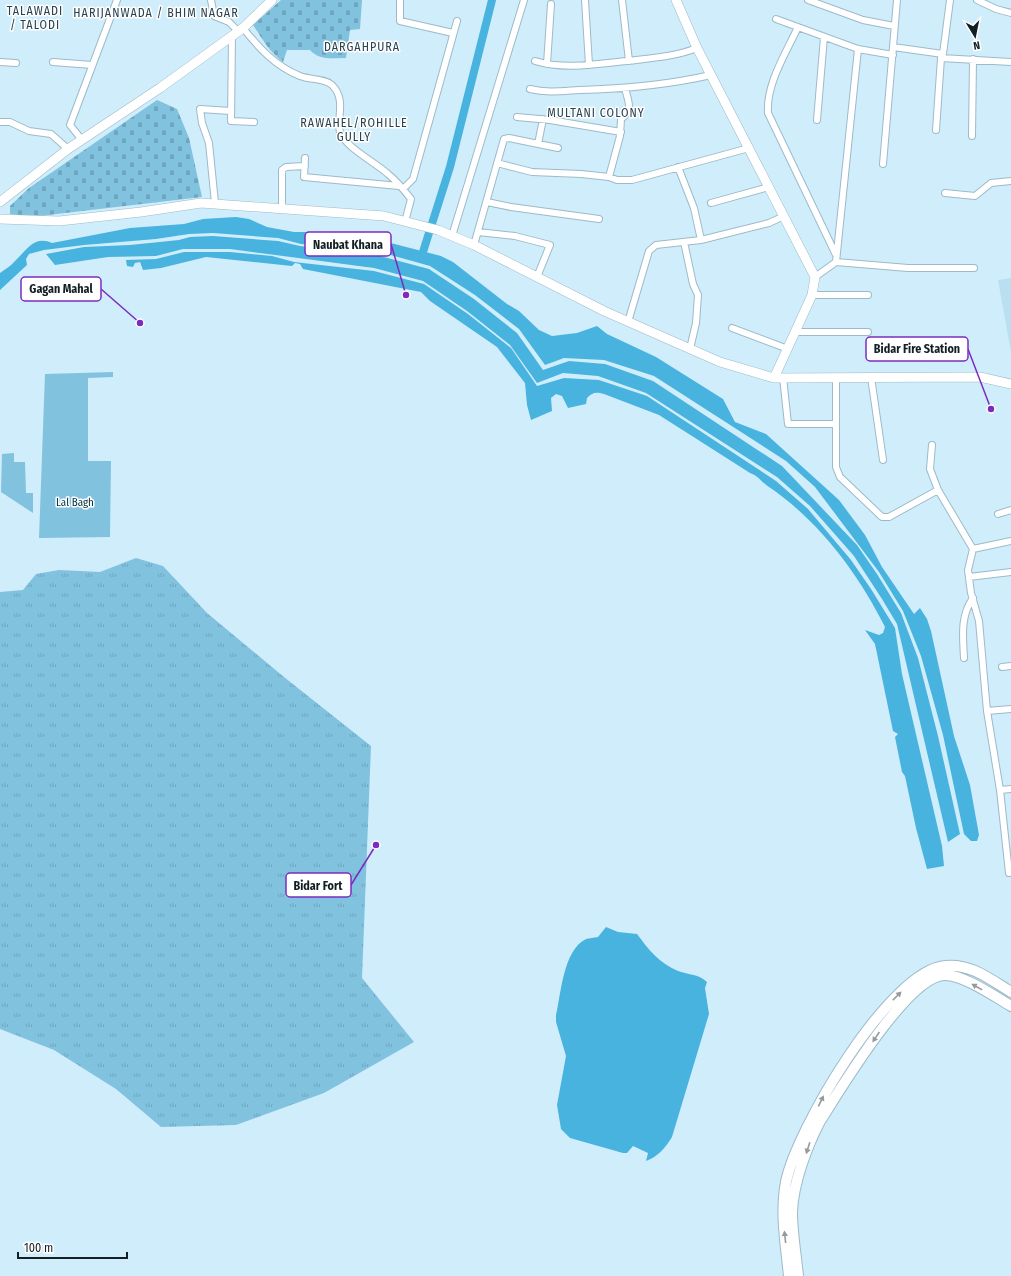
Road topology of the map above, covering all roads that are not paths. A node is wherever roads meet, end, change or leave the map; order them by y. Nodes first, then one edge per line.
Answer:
1 (116, 0) edge
2 (211, 0) edge
3 (272, 0) edge
4 (400, 0) edge
5 (524, 0) edge
6 (585, 0) edge
7 (622, 0) edge
8 (676, 0) edge
9 (808, 0) edge
10 (897, 0) edge
11 (950, 0) edge
12 (977, 0) edge
13 (551, 4) dead end
14 (1011, 13) edge
15 (776, 19) dead end
16 (456, 21) dead end
17 (894, 26) junction
18 (798, 27) junction
19 (238, 31) junction
20 (453, 33) junction
21 (824, 37) junction
22 (893, 47) junction
23 (697, 48) junction
24 (858, 49) junction
25 (893, 55) junction
26 (942, 56) junction
27 (973, 59) junction
28 (629, 60) junction
29 (535, 61) dead end
30 (0, 62) edge
31 (53, 62) dead end
32 (1011, 62) edge
33 (16, 63) dead end
34 (547, 64) junction
35 (92, 65) junction
36 (589, 65) junction
37 (710, 75) junction
38 (625, 88) junction
39 (530, 90) dead end
40 (231, 111) junction
41 (517, 117) dead end
42 (543, 119) junction
43 (817, 120) dead end
44 (0, 122) edge
45 (254, 122) dead end
46 (936, 130) dead end
47 (621, 132) junction
48 (972, 136) dead end
49 (82, 140) junction
50 (538, 144) junction
51 (558, 148) dead end
52 (749, 148) junction
53 (68, 149) junction
54 (305, 158) dead end
55 (497, 163) junction
56 (883, 164) dead end
57 (305, 166) junction
58 (678, 166) junction
59 (609, 177) junction
60 (1011, 182) edge
61 (401, 187) junction
62 (769, 187) junction
63 (945, 193) dead end
64 (0, 202) edge
65 (487, 202) junction
66 (215, 203) junction
67 (711, 203) dead end
68 (282, 208) junction
69 (784, 216) junction
70 (0, 219) edge
71 (599, 219) dead end
72 (408, 222) junction
73 (478, 232) junction
74 (452, 236) junction
75 (701, 240) junction
76 (684, 242) junction
77 (474, 245) junction
78 (836, 255) junction
79 (836, 262) junction
80 (974, 268) dead end
81 (537, 277) junction
82 (815, 277) junction
83 (812, 295) junction
84 (868, 295) dead end
85 (628, 322) junction
86 (732, 328) dead end
87 (796, 332) junction
88 (868, 332) dead end
89 (788, 348) junction
90 (690, 349) junction
91 (871, 376) junction
92 (836, 377) junction
93 (779, 378) junction
94 (1011, 384) edge
95 (836, 424) junction
96 (932, 445) dead end
97 (883, 460) dead end
98 (938, 490) junction
99 (1011, 510) edge
100 (998, 514) dead end
101 (1011, 541) edge
102 (973, 549) junction
103 (1011, 572) edge
104 (969, 577) junction
105 (973, 598) junction
106 (964, 658) dead end
107 (1011, 666) edge
108 (1002, 667) dead end
109 (1011, 708) edge
110 (987, 711) junction
111 (1011, 789) edge
112 (1000, 790) junction
113 (1009, 873) dead end
114 (1011, 992) edge
115 (1011, 1006) edge
116 (885, 1008) junction
117 (894, 1015) junction
118 (789, 1276) edge
119 (798, 1276) edge

1 - 35 street
2 - 19 street
3 - 19 street
4 - 20 street
5 - 74 street
6 - 36 street
7 - 28 street
8 - 23 street
9 - 17 street
10 - 17 street
11 - 26 street
12 - 14 street
13 - 34 street
15 - 18 street
16 - 20 street
17 - 22 street
18 - 21 street
18 - 78 street
19 - 40 street
19 - 49 street
19 - 61 street
20 - 61 street
21 - 24 street
21 - 43 street
22 - 25 street
22 - 26 street
23 - 28 street
23 - 37 street
24 - 25 street
24 - 78 street
25 - 56 street
26 - 27 street
26 - 46 street
27 - 32 street
27 - 48 street
28 - 36 street
29 - 34 street
30 - 33 street
31 - 35 street
34 - 36 street
35 - 49 street
37 - 38 street
37 - 52 street
38 - 39 street
38 - 47 street
40 - 45 street
40 - 66 street
41 - 42 street
42 - 47 street
42 - 50 street
44 - 53 street
47 - 59 street
49 - 53 street
50 - 51 street
50 - 55 street
52 - 58 street
52 - 62 street
53 - 64 street
54 - 57 street
55 - 59 street
55 - 65 street
57 - 61 street
57 - 68 street
58 - 59 street
58 - 75 street
60 - 63 street
61 - 72 street
62 - 67 street
62 - 69 street
65 - 71 street
65 - 73 street
66 - 68 street
66 - 70 street
68 - 72 street
69 - 75 street
69 - 82 street
72 - 74 street
73 - 77 street
73 - 81 street
74 - 77 street
75 - 76 street
76 - 85 street
76 - 90 street
77 - 81 street
78 - 79 street
79 - 80 street
79 - 82 street
81 - 85 street
82 - 83 street
83 - 84 street
83 - 87 street
85 - 90 street
86 - 89 street
87 - 88 street
87 - 89 street
89 - 93 street
90 - 93 street
91 - 92 street
91 - 94 street
91 - 97 street
92 - 93 street
92 - 95 street
93 - 95 street
95 - 98 street
96 - 98 street
98 - 102 street
99 - 100 street
101 - 102 street
102 - 104 street
103 - 104 street
104 - 105 street
105 - 106 street
105 - 110 street
107 - 108 street
109 - 110 street
110 - 112 street
111 - 112 street
112 - 113 street
116 -> 114 main road
115 -> 117 main road
116 - 117 main road
118 -> 116 main road
117 -> 119 main road

